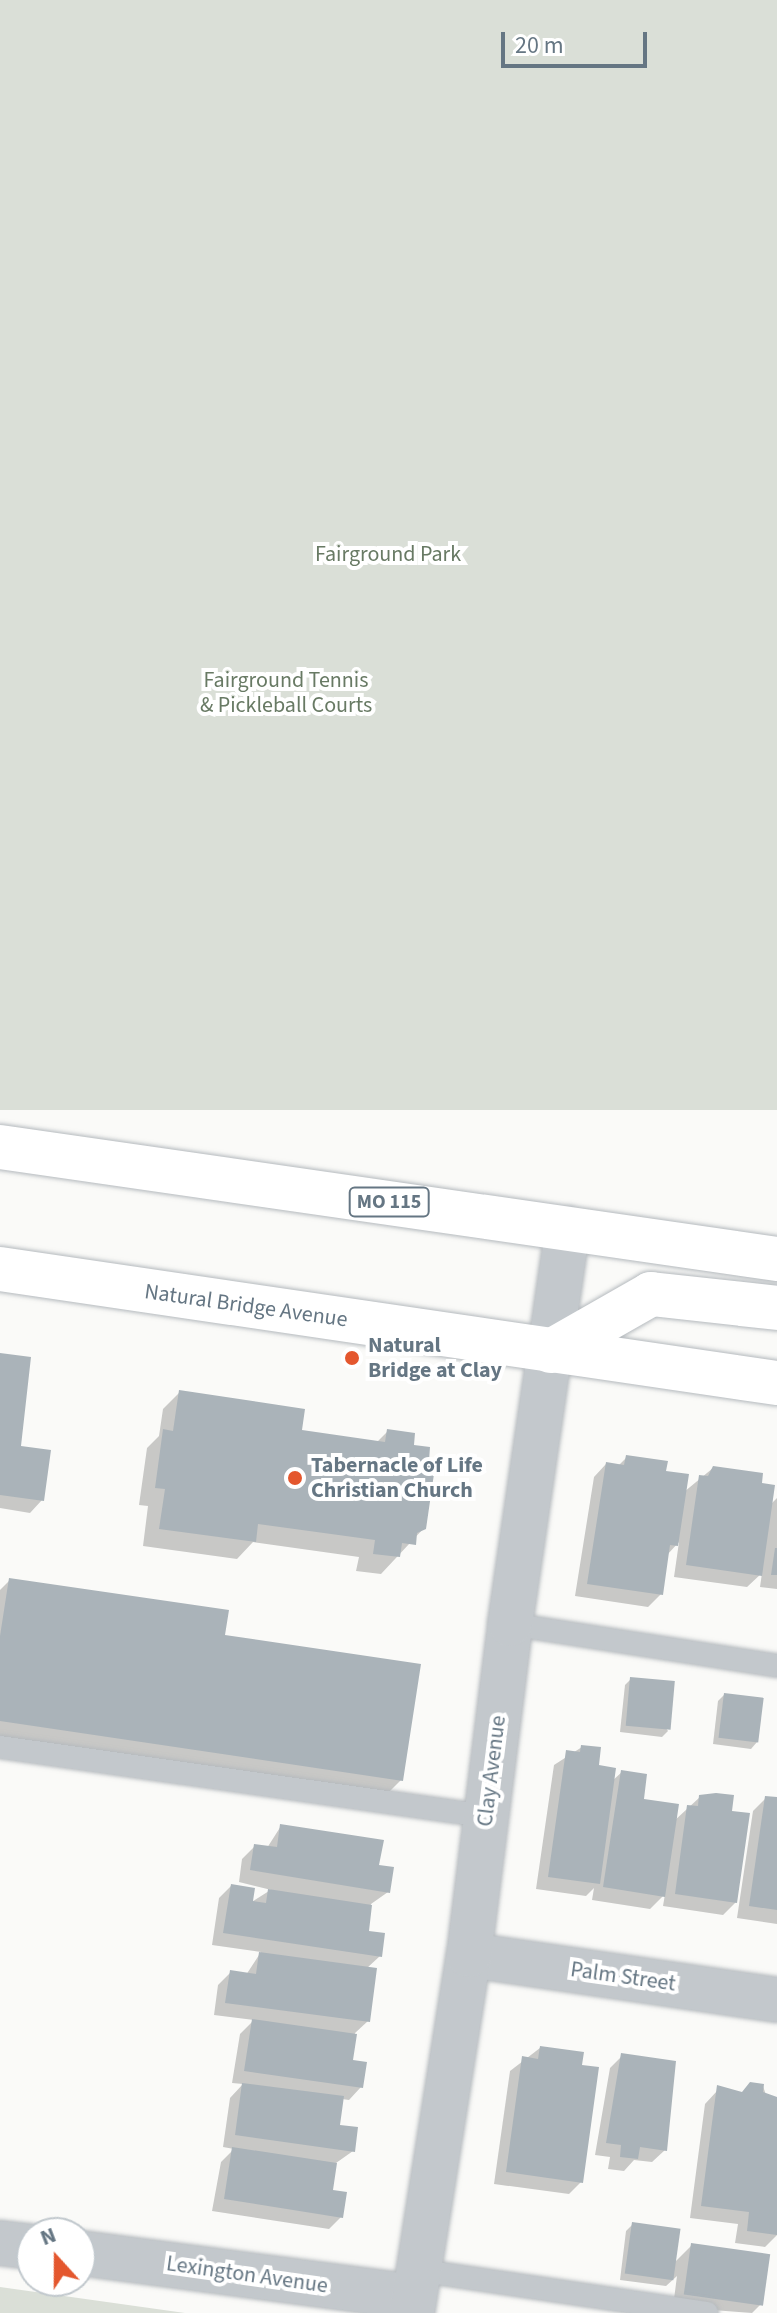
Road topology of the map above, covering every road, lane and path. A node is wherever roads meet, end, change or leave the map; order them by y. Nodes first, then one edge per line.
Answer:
1 (0, 1147) edge
2 (568, 1228) junction
3 (777, 1259) edge
4 (0, 1269) edge
5 (777, 1308) edge
6 (551, 1351) junction
7 (777, 1383) edge
8 (510, 1624) junction
9 (777, 1666) edge
10 (0, 1747) edge
11 (487, 1816) junction
12 (469, 1955) junction
13 (777, 2000) edge
14 (96, 2255) edge
15 (414, 2293) edge
16 (707, 2313) edge

1 - 2 main road, MO 115
2 - 3 main road, MO 115
2 - 6 street, Clay Avenue
4 - 6 main road, Natural Bridge Avenue
5 - 6 main road
6 - 7 main road, Natural Bridge Avenue
6 - 8 street, Clay Avenue
8 - 9 lane
8 - 11 street, Clay Avenue
10 - 11 lane
11 - 12 street, Clay Avenue
12 - 13 street, Palm Street
12 - 15 street, Clay Avenue
14 - 15 street, Lexington Avenue
15 - 16 lane

